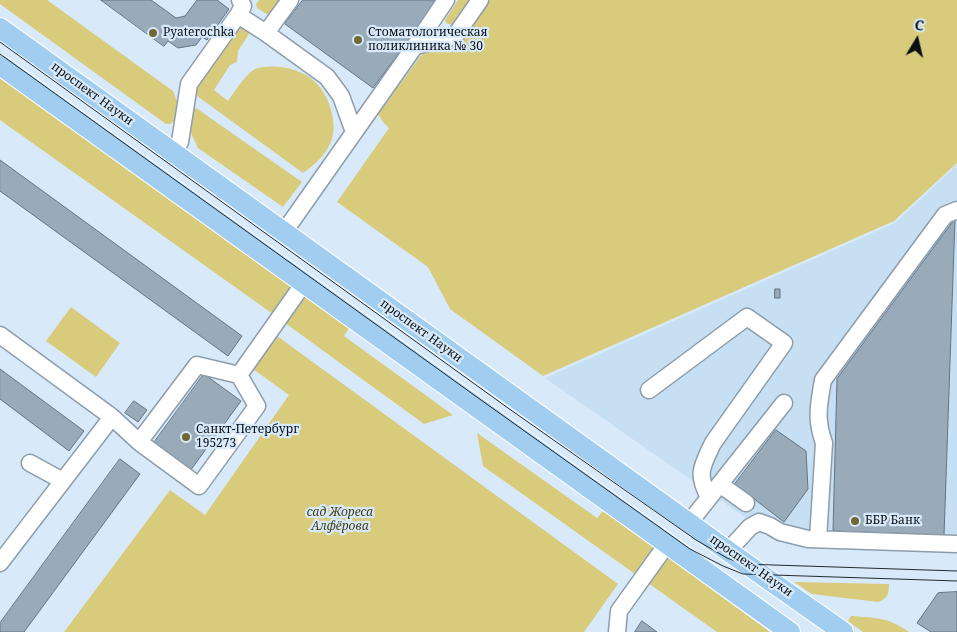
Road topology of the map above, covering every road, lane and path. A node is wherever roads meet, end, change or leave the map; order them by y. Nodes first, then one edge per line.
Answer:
1 (290, 0) edge
2 (446, 0) edge
3 (480, 0) edge
4 (239, 8) edge
5 (0, 28) edge
6 (266, 33) junction
7 (415, 46) junction
8 (0, 65) edge
9 (354, 132) junction
10 (174, 153) junction
11 (957, 210) edge
12 (284, 232) junction
13 (304, 283) junction
14 (0, 335) edge
15 (239, 375) junction
16 (649, 390) dead end
17 (784, 403) dead end
18 (112, 417) junction
19 (139, 442) junction
20 (30, 463) dead end
21 (63, 481) junction
22 (720, 485) junction
23 (709, 497) junction
24 (746, 503) dead end
25 (689, 523) junction
26 (818, 539) junction
27 (667, 544) junction
28 (957, 544) edge
29 (728, 551) junction
30 (0, 564) edge
31 (617, 632) edge
32 (790, 632) edge
33 (844, 632) edge

1 - 6 lane
2 - 7 lane
3 - 7 lane
4 - 6 lane
4 - 10 lane
5 - 10 main road, проспект Науки
6 - 9 lane
7 - 9 lane
8 - 13 main road
9 - 12 lane
10 - 12 main road, проспект Науки
11 - 26 lane
12 - 25 main road, проспект Науки
13 - 15 lane
13 - 27 main road
14 - 18 lane
15 - 19 lane
15 - 19 lane
16 - 23 lane
17 - 22 lane
18 - 19 lane
18 - 21 lane
20 - 21 lane
21 - 30 lane
22 - 23 lane
22 - 24 lane
23 - 25 lane
25 - 29 main road, проспект Науки
26 - 28 lane
26 - 29 lane
27 - 31 lane
27 - 32 main road
29 - 33 main road, проспект Науки

